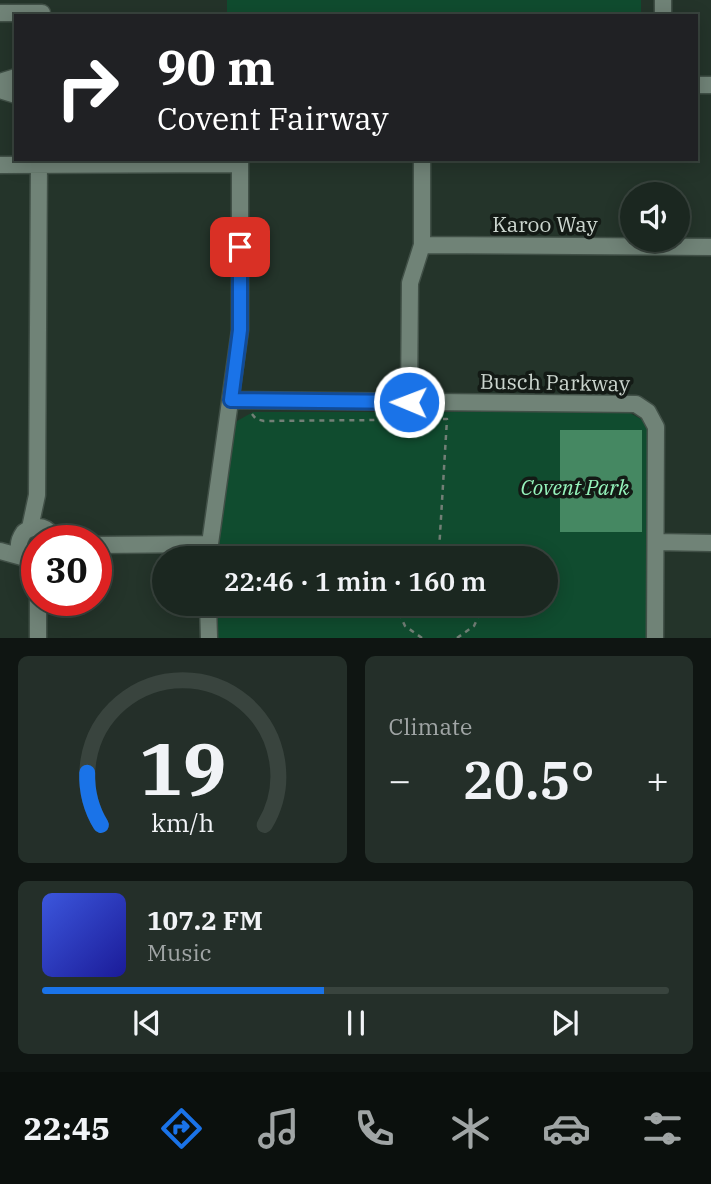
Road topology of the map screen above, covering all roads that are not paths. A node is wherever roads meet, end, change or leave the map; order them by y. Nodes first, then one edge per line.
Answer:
1 (42, 10) edge
2 (0, 13) edge
3 (422, 161) edge
4 (240, 162) edge
5 (39, 163) edge
6 (0, 165) edge
7 (422, 245) junction
8 (711, 247) edge
9 (231, 400) junction
10 (409, 402) junction
11 (43, 525) edge
12 (21, 540) edge
13 (656, 542) junction
14 (711, 542) edge
15 (0, 543) edge
16 (112, 546) edge
17 (209, 546) edge
18 (152, 548) edge
19 (0, 551) edge
20 (21, 559) edge
21 (38, 616) edge
22 (208, 616) edge
23 (38, 638) edge
24 (209, 638) edge
25 (655, 638) edge

1 - 2 street
3 - 7 street
4 - 5 street
4 - 9 street
5 - 6 street
5 - 11 street
7 - 8 street, Karoo Way
7 - 10 street
9 - 10 street, Busch Parkway
9 - 17 street
10 - 13 street, Busch Parkway
12 - 15 street
13 - 14 street
13 - 25 street, Busch Parkway
16 - 18 street
19 - 20 street
21 - 23 street
22 - 24 street

